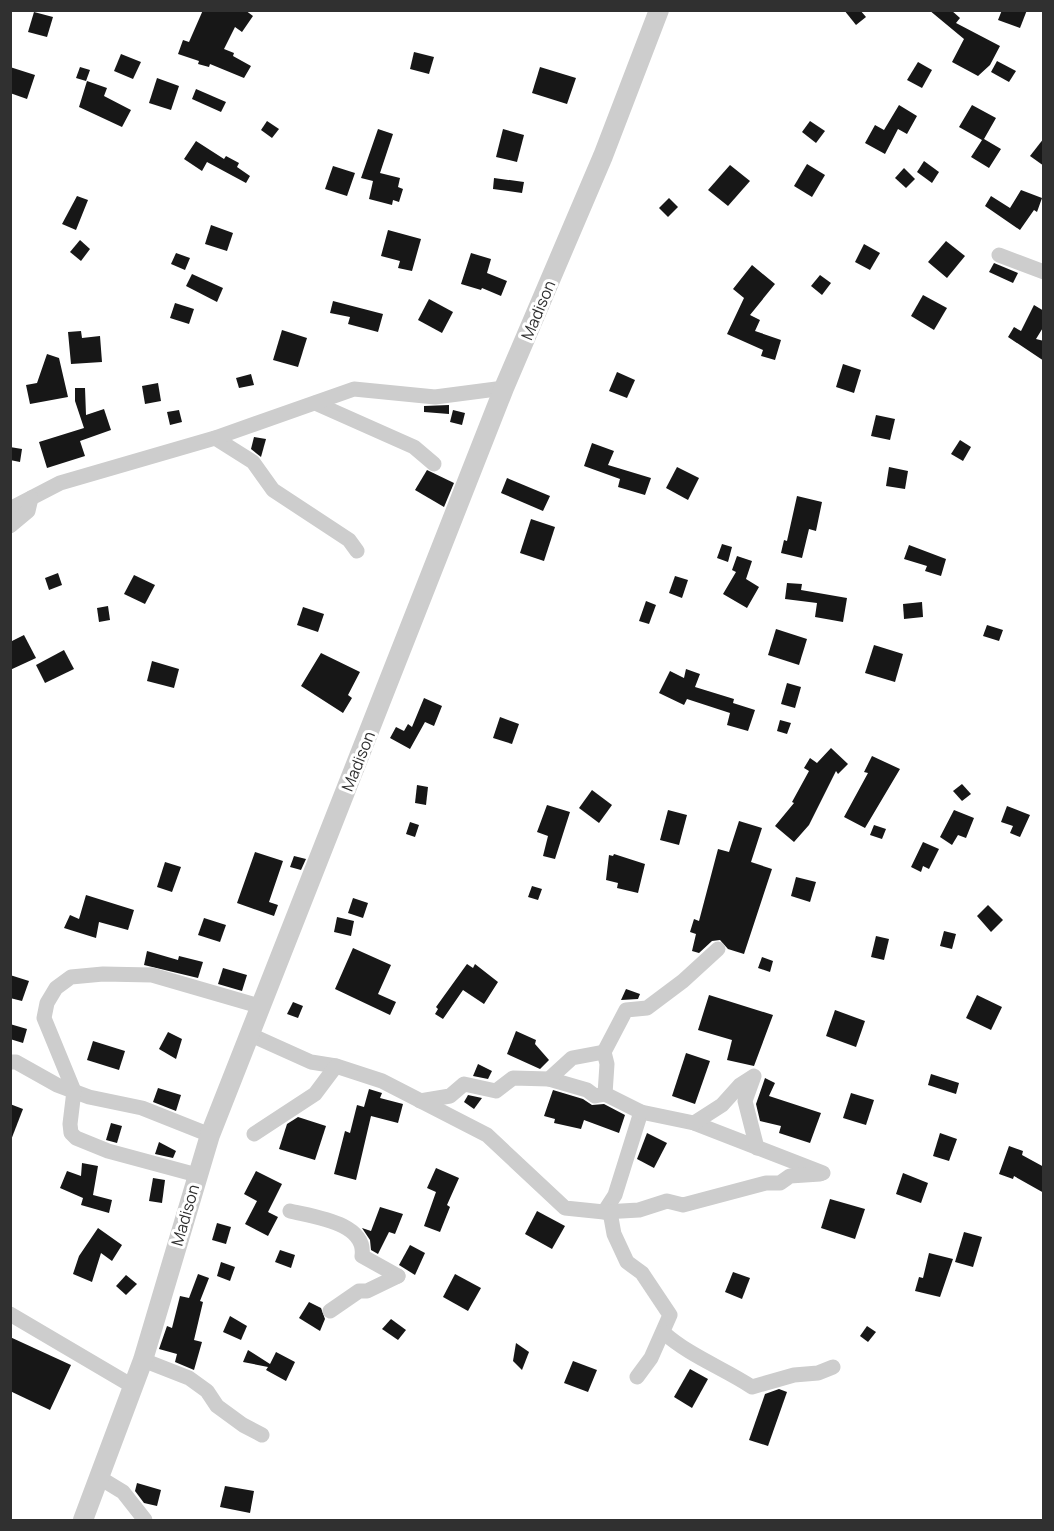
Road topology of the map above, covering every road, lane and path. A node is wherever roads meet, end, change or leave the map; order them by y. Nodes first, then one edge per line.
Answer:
1 (659, 10) edge
2 (999, 255) dead end
3 (1044, 272) edge
4 (504, 388) junction
5 (315, 403) junction
6 (214, 438) junction
7 (434, 464) dead end
8 (31, 498) junction
9 (10, 508) edge
10 (10, 526) edge
11 (357, 551) dead end
12 (718, 949) dead end
13 (259, 1006) junction
14 (251, 1035) junction
15 (604, 1052) junction
16 (10, 1062) edge
17 (336, 1066) junction
18 (549, 1078) junction
19 (74, 1091) junction
20 (605, 1094) junction
21 (420, 1101) junction
22 (641, 1112) junction
23 (694, 1123) junction
24 (254, 1134) dead end
25 (210, 1135) junction
26 (757, 1148) junction
27 (197, 1175) junction
28 (290, 1211) dead end
29 (607, 1212) junction
30 (330, 1311) dead end
31 (10, 1314) edge
32 (664, 1333) junction
33 (143, 1360) junction
34 (833, 1367) dead end
35 (638, 1377) dead end
36 (134, 1387) junction
37 (262, 1435) dead end
38 (100, 1478) junction
39 (82, 1521) edge
40 (145, 1521) edge

1 - 4 street, Madison
2 - 3 street
4 - 5 street
4 - 13 street, Madison
5 - 6 street
5 - 7 street
6 - 8 street
6 - 11 street
8 - 9 street
8 - 10 street
12 - 15 street
13 - 14 street, Madison
13 - 19 street
14 - 17 street
14 - 25 street, Madison
15 - 18 street
15 - 20 street
16 - 19 street
17 - 21 street
17 - 24 street
18 - 20 street
18 - 21 street
19 - 25 street
19 - 27 street
20 - 22 street
21 - 29 street
22 - 23 street
22 - 29 street
23 - 26 street
23 - 26 street
25 - 27 street, Madison
26 - 29 street
27 - 33 street, Madison
28 - 30 street
29 - 32 street
31 - 36 street
32 - 34 street
32 - 35 street
33 - 36 street, Madison
33 - 37 street
36 - 38 street, Madison
38 - 39 street, Madison
38 - 40 street

